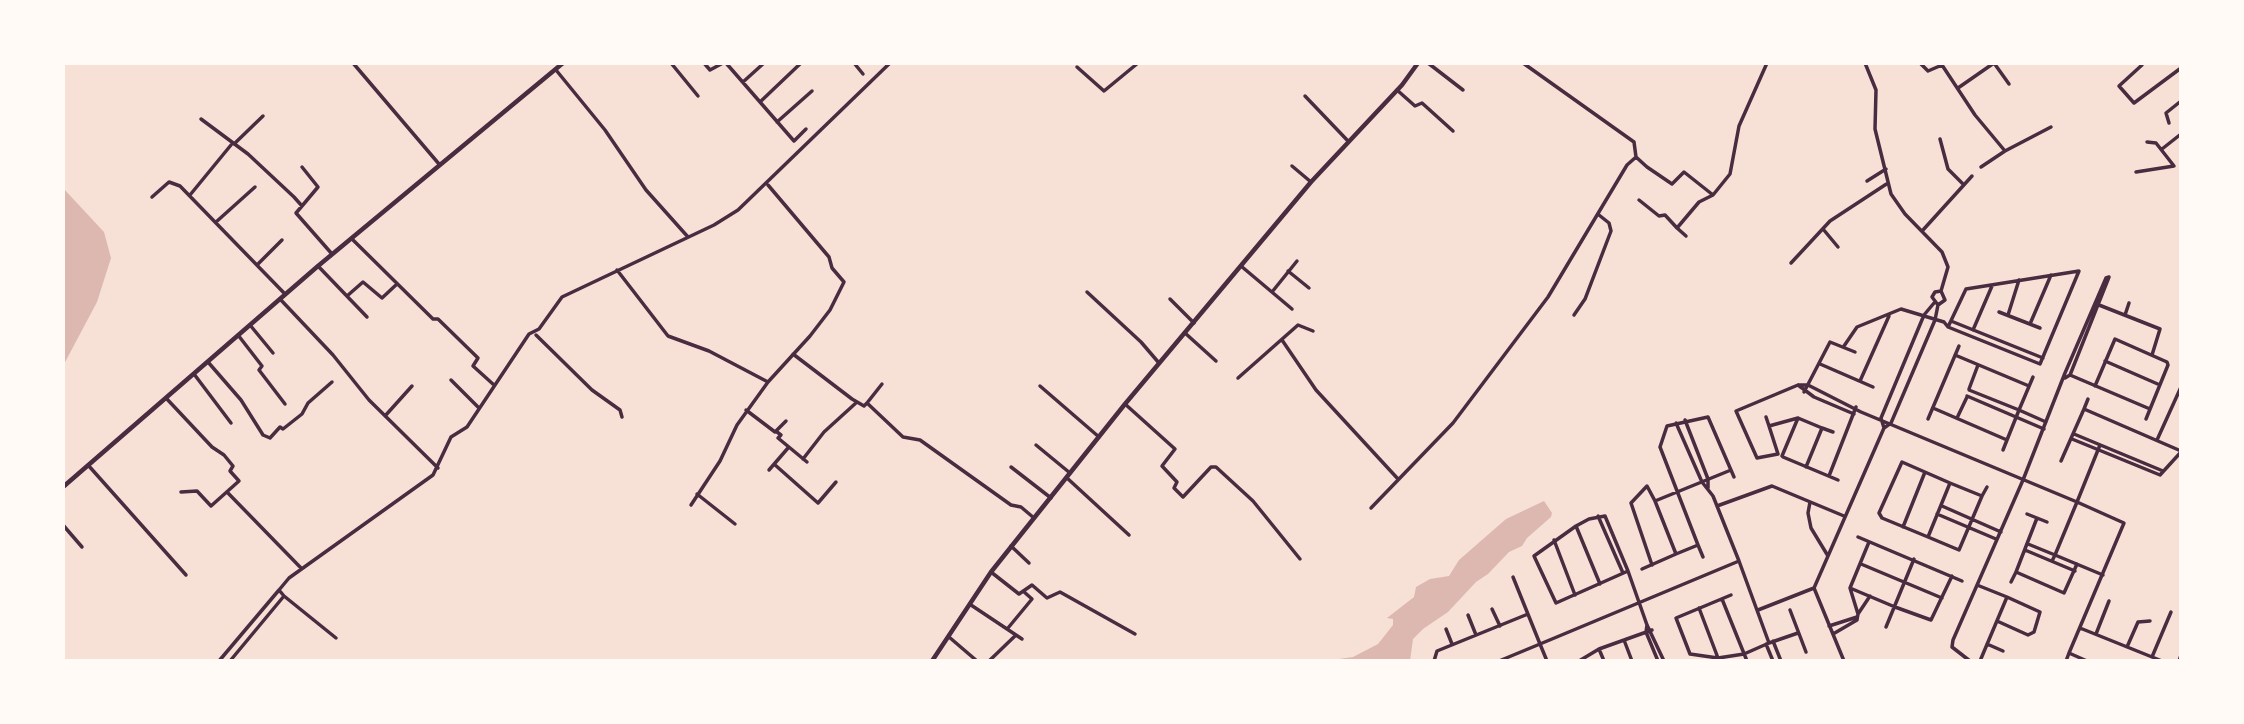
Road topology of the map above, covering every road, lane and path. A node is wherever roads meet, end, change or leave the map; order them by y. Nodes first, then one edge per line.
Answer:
1 (354, 63) edge
2 (563, 63) edge
3 (671, 63) edge
4 (704, 63) edge
5 (724, 63) edge
6 (764, 63) edge
7 (801, 63) edge
8 (854, 63) edge
9 (890, 63) edge
10 (1138, 63) edge
11 (1418, 63) edge
12 (1428, 63) edge
13 (1523, 63) edge
14 (1767, 63) edge
15 (1865, 63) edge
16 (1920, 63) edge
17 (1994, 63) edge
18 (2142, 65) dead end
19 (1077, 67) dead end
20 (2181, 68) edge
21 (556, 69) junction
22 (863, 74) dead end
23 (743, 82) junction
24 (2009, 84) dead end
25 (1958, 88) junction
26 (1397, 90) junction
27 (1463, 90) dead end
28 (812, 91) dead end
29 (698, 96) dead end
30 (1305, 96) dead end
31 (2181, 101) edge
32 (760, 102) junction
33 (263, 116) dead end
34 (201, 119) dead end
35 (777, 122) junction
36 (2169, 123) dead end
37 (2052, 127) dead end
38 (806, 129) dead end
39 (1453, 131) dead end
40 (2181, 134) edge
41 (1940, 139) dead end
42 (1348, 141) junction
43 (2147, 142) dead end
44 (233, 144) junction
45 (2162, 149) junction
46 (2005, 151) junction
47 (1636, 157) junction
48 (439, 164) junction
49 (1293, 166) dead end
50 (302, 167) dead end
51 (1981, 167) dead end
52 (1887, 168) junction
53 (2136, 172) dead end
54 (1972, 176) dead end
55 (1867, 181) dead end
56 (1311, 182) junction
57 (1888, 183) junction
58 (1963, 184) junction
59 (768, 185) junction
60 (255, 187) dead end
61 (190, 195) junction
62 (1713, 195) junction
63 (152, 197) dead end
64 (1639, 200) dead end
65 (302, 206) junction
66 (1599, 215) junction
67 (216, 222) junction
68 (1677, 228) junction
69 (1823, 229) junction
70 (1923, 230) junction
71 (1686, 236) dead end
72 (688, 237) junction
73 (351, 238) junction
74 (282, 240) dead end
75 (1838, 247) dead end
76 (332, 254) junction
77 (1297, 261) dead end
78 (1791, 263) dead end
79 (258, 264) junction
80 (317, 266) junction
81 (1241, 266) junction
82 (617, 270) junction
83 (1288, 271) junction
84 (2051, 275) junction
85 (2019, 279) junction
86 (397, 285) junction
87 (1992, 285) junction
88 (1309, 288) dead end
89 (1941, 291) junction
90 (1087, 292) dead end
91 (1272, 292) junction
92 (285, 294) junction
93 (347, 296) junction
94 (280, 299) junction
95 (1170, 299) dead end
96 (2129, 303) dead end
97 (1936, 304) junction
98 (2098, 304) junction
99 (1292, 309) dead end
100 (1998, 312) dead end
101 (1890, 314) junction
102 (1924, 315) junction
103 (2008, 315) junction
104 (2125, 315) junction
105 (1574, 316) dead end
106 (367, 317) dead end
107 (1935, 320) junction
108 (1951, 320) junction
109 (1944, 322) junction
110 (1194, 323) junction
111 (2030, 324) junction
112 (250, 325) junction
113 (1948, 327) junction
114 (2039, 328) dead end
115 (539, 329) junction
116 (1313, 331) dead end
117 (1971, 332) junction
118 (1185, 333) junction
119 (238, 335) junction
120 (1282, 340) junction
121 (1844, 346) junction
122 (1959, 346) dead end
123 (1855, 352) dead end
124 (273, 353) dead end
125 (793, 354) junction
126 (1955, 355) junction
127 (2152, 355) junction
128 (1216, 361) dead end
129 (2105, 361) junction
130 (208, 362) junction
131 (1159, 363) junction
132 (1820, 364) junction
133 (1978, 365) junction
134 (194, 374) junction
135 (2070, 375) junction
136 (2065, 376) junction
137 (2033, 377) dead end
138 (1238, 378) dead end
139 (451, 380) dead end
140 (1860, 381) junction
141 (332, 382) dead end
142 (768, 382) junction
143 (882, 384) dead end
144 (494, 385) junction
145 (1798, 385) junction
146 (2160, 385) junction
147 (412, 386) dead end
148 (1040, 386) dead end
149 (1808, 386) junction
150 (2029, 386) junction
151 (2095, 386) junction
152 (1873, 387) dead end
153 (2181, 387) edge
154 (1969, 390) junction
155 (1804, 392) junction
156 (1967, 396) junction
157 (166, 398) junction
158 (2088, 399) dead end
159 (857, 402) junction
160 (867, 403) junction
161 (285, 404) dead end
162 (1125, 404) junction
163 (1856, 407) junction
164 (480, 408) junction
165 (1933, 408) junction
166 (2084, 409) junction
167 (2150, 409) junction
168 (747, 410) junction
169 (2019, 410) junction
170 (1861, 412) junction
171 (1854, 414) junction
172 (385, 416) junction
173 (622, 417) dead end
174 (1766, 417) dead end
175 (2016, 417) junction
176 (1798, 418) junction
177 (1881, 418) junction
178 (1928, 419) dead end
179 (1957, 419) junction
180 (2146, 419) dead end
181 (1685, 420) junction
182 (786, 421) dead end
183 (2046, 422) junction
184 (231, 423) dead end
185 (1676, 423) junction
186 (1891, 423) junction
187 (1769, 426) junction
188 (1822, 428) junction
189 (1884, 428) junction
190 (2044, 429) junction
191 (776, 431) junction
192 (1833, 432) dead end
193 (1099, 437) junction
194 (2073, 437) junction
195 (2007, 440) junction
196 (2157, 440) junction
197 (1036, 445) dead end
198 (2099, 447) junction
199 (788, 448) junction
200 (2003, 450) dead end
201 (2181, 450) edge
202 (1780, 455) junction
203 (2062, 461) dead end
204 (774, 464) junction
205 (88, 465) junction
206 (1011, 467) dead end
207 (1806, 467) junction
208 (438, 468) junction
209 (769, 470) dead end
210 (1731, 470) junction
211 (1925, 472) junction
212 (1069, 476) junction
213 (1829, 476) junction
214 (1734, 477) dead end
215 (1398, 479) junction
216 (1709, 479) junction
217 (1838, 480) dead end
218 (2023, 480) junction
219 (836, 482) dead end
220 (1702, 482) junction
221 (1950, 483) junction
222 (1987, 486) dead end
223 (63, 487) edge
224 (1708, 488) junction
225 (181, 492) dead end
226 (227, 492) junction
227 (1679, 492) junction
228 (697, 494) junction
229 (1982, 496) junction
230 (1051, 498) junction
231 (1655, 501) junction
232 (1811, 502) junction
233 (2077, 502) junction
234 (691, 505) dead end
235 (1717, 506) junction
236 (1941, 506) junction
237 (1371, 508) dead end
238 (1937, 514) junction
239 (2027, 514) dead end
240 (1844, 516) junction
241 (1034, 518) junction
242 (2037, 518) junction
243 (1973, 520) junction
244 (2047, 522) dead end
245 (63, 524) edge
246 (735, 524) dead end
247 (1576, 526) junction
248 (1903, 527) junction
249 (1970, 527) junction
250 (2001, 532) junction
251 (1129, 535) dead end
252 (1858, 537) dead end
253 (1928, 537) junction
254 (1554, 540) junction
255 (1997, 540) junction
256 (1869, 542) junction
257 (2028, 544) junction
258 (1011, 545) junction
259 (1698, 545) junction
260 (82, 547) dead end
261 (2025, 550) junction
262 (1676, 554) junction
263 (2054, 555) junction
264 (1828, 556) junction
265 (1703, 557) dead end
266 (1300, 559) dead end
267 (1913, 559) junction
268 (1739, 561) junction
269 (2052, 561) junction
270 (1029, 563) dead end
271 (1861, 564) junction
272 (1652, 565) junction
273 (2077, 565) junction
274 (301, 568) junction
275 (1642, 569) dead end
276 (2075, 570) junction
277 (991, 572) junction
278 (2016, 572) junction
279 (1627, 574) junction
280 (186, 575) dead end
281 (2103, 575) junction
282 (1952, 576) junction
283 (1513, 577) dead end
284 (1962, 580) dead end
285 (2011, 582) dead end
286 (1905, 583) junction
287 (1600, 584) junction
288 (1977, 585) junction
289 (1814, 588) junction
290 (1850, 588) junction
291 (279, 590) junction
292 (1023, 591) junction
293 (1575, 595) junction
294 (284, 596) junction
295 (1731, 596) dead end
296 (1870, 596) junction
297 (2007, 597) junction
298 (1942, 598) junction
299 (1722, 599) junction
300 (2109, 601) dead end
301 (1639, 603) junction
302 (971, 605) junction
303 (1895, 607) junction
304 (1699, 608) junction
305 (1492, 609) dead end
306 (1758, 610) junction
307 (1790, 610) dead end
308 (2171, 612) dead end
309 (1529, 614) junction
310 (1468, 615) dead end
311 (1858, 616) junction
312 (1997, 621) junction
313 (2150, 621) dead end
314 (1647, 625) junction
315 (1500, 626) junction
316 (1829, 626) junction
317 (1886, 627) dead end
318 (1008, 628) junction
319 (2080, 628) junction
320 (1446, 629) dead end
321 (1652, 629) junction
322 (1646, 632) junction
323 (1798, 633) junction
324 (1135, 634) dead end
325 (1833, 634) junction
326 (2096, 634) junction
327 (1016, 635) junction
328 (1476, 635) junction
329 (949, 637) junction
330 (336, 638) dead end
331 (1022, 639) dead end
332 (1624, 640) junction
333 (1769, 643) junction
334 (1452, 644) junction
335 (1540, 644) junction
336 (1987, 644) junction
337 (2127, 646) junction
338 (1599, 649) junction
339 (2003, 651) dead end
340 (1806, 652) dead end
341 (2069, 653) junction
342 (1744, 654) junction
343 (2181, 655) edge
344 (2152, 657) junction
345 (1718, 659) junction
346 (219, 661) edge
347 (230, 661) edge
348 (932, 661) edge
349 (977, 661) edge
350 (989, 661) edge
351 (1434, 661) edge
352 (1499, 661) edge
353 (1547, 661) edge
354 (1579, 661) edge
355 (1604, 661) edge
356 (1632, 661) edge
357 (1658, 661) edge
358 (1664, 661) edge
359 (1747, 661) edge
360 (1773, 661) edge
361 (1781, 661) edge
362 (1844, 661) edge
363 (1970, 661) edge
364 (1980, 661) edge
365 (2066, 661) edge
366 (2088, 661) edge
367 (2162, 661) edge
368 (2179, 661) edge

1 - 48 street
2 - 21 street
3 - 29 street
4 - 5 street
5 - 23 street
6 - 23 street
7 - 32 street
8 - 22 street
9 - 59 street
10 - 19 street
11 - 26 street
12 - 27 street
13 - 47 street
14 - 62 street
15 - 52 street
16 - 25 street
17 - 24 street
17 - 25 street
18 - 20 street
21 - 48 street
21 - 72 street
23 - 32 street
25 - 46 street
26 - 39 street
26 - 42 street
28 - 35 street
30 - 42 street
31 - 36 street
32 - 35 street
33 - 44 street
34 - 44 street
35 - 38 street
37 - 46 street
40 - 45 street
41 - 58 street
42 - 56 street
43 - 45 street
44 - 61 street
44 - 65 street
45 - 53 street
46 - 51 street
47 - 62 street
47 - 66 street
48 - 73 street
49 - 56 street
50 - 65 street
52 - 55 street
52 - 57 street
54 - 58 street
56 - 81 street
57 - 69 street
57 - 70 street
58 - 70 street
59 - 72 street
59 - 125 street
60 - 67 street
61 - 63 street
61 - 67 street
62 - 68 street
64 - 68 street
65 - 76 street
66 - 105 street
66 - 215 street
67 - 79 street
68 - 71 street
69 - 75 street
69 - 78 street
70 - 89 street
72 - 82 street
73 - 76 street
73 - 86 street
74 - 79 street
76 - 80 street
77 - 83 street
79 - 92 street
80 - 92 street
80 - 93 street
81 - 91 street
81 - 110 street
82 - 115 street
82 - 142 street
83 - 88 street
83 - 91 street
84 - 85 street
84 - 111 street
84 - 117 street
85 - 87 street
85 - 103 street
86 - 93 street
86 - 144 street
87 - 108 street
87 - 117 street
89 - 97 street
89 - 97 street
90 - 131 street
91 - 99 street
92 - 94 street
93 - 106 street
94 - 112 street
94 - 172 street
95 - 110 street
96 - 104 street
97 - 102 street
97 - 107 street
98 - 98 street
98 - 104 street
98 - 135 street
98 - 136 street
100 - 103 street
101 - 102 street
101 - 121 street
101 - 140 street
102 - 107 street
102 - 177 street
103 - 111 street
104 - 127 street
107 - 109 street
107 - 186 street
108 - 109 street
108 - 113 street
108 - 117 street
109 - 113 street
110 - 118 street
111 - 114 street
112 - 119 street
112 - 124 street
113 - 117 street
115 - 144 street
115 - 173 street
116 - 120 street
118 - 128 street
118 - 131 street
119 - 130 street
119 - 161 street
120 - 138 street
120 - 215 street
121 - 123 street
121 - 132 street
122 - 126 street
125 - 142 street
125 - 159 street
126 - 133 street
126 - 165 street
127 - 129 street
127 - 146 street
129 - 146 street
129 - 151 street
130 - 134 street
130 - 141 street
131 - 162 street
132 - 140 street
132 - 149 street
133 - 150 street
133 - 154 street
134 - 157 street
134 - 184 street
135 - 136 street
135 - 151 street
136 - 183 street
137 - 150 street
139 - 164 street
140 - 152 street
142 - 168 street
143 - 160 street
144 - 164 street
145 - 149 street
145 - 155 street
145 - 202 street
146 - 167 street
147 - 172 street
148 - 193 street
149 - 155 street
149 - 163 street
150 - 169 street
151 - 167 street
153 - 196 street
154 - 156 street
154 - 169 street
155 - 171 street
156 - 175 street
156 - 179 street
157 - 205 street
157 - 226 street
158 - 166 street
159 - 160 street
159 - 199 street
160 - 241 street
162 - 193 street
162 - 266 street
163 - 170 street
163 - 171 street
164 - 208 street
165 - 178 street
165 - 179 street
166 - 194 street
166 - 196 street
167 - 180 street
168 - 191 street
168 - 228 street
169 - 175 street
169 - 183 street
170 - 171 street
170 - 177 street
171 - 213 street
172 - 208 street
174 - 187 street
175 - 190 street
175 - 195 street
176 - 187 street
176 - 188 street
176 - 202 street
177 - 186 street
177 - 189 street
179 - 195 street
181 - 185 street
181 - 210 street
181 - 216 street
182 - 191 street
183 - 190 street
185 - 220 street
185 - 227 street
186 - 189 street
186 - 218 street
187 - 202 street
188 - 192 street
188 - 207 street
189 - 240 street
190 - 218 street
191 - 199 street
193 - 212 street
194 - 198 street
194 - 203 street
195 - 200 street
196 - 201 street
197 - 212 street
198 - 201 street
198 - 233 street
199 - 204 street
202 - 207 street
204 - 209 street
204 - 219 street
205 - 223 street
205 - 280 street
206 - 230 street
207 - 213 street
208 - 274 street
210 - 214 street
210 - 216 street
211 - 221 street
211 - 248 street
211 - 248 street
212 - 230 street
212 - 251 street
213 - 217 street
215 - 237 street
216 - 220 street
216 - 224 street
218 - 233 street
218 - 250 street
220 - 224 street
220 - 227 street
221 - 229 street
221 - 236 street
222 - 229 street
224 - 235 street
225 - 226 street
226 - 274 street
227 - 231 street
227 - 259 street
228 - 234 street
228 - 246 street
229 - 243 street
230 - 241 street
231 - 262 street
231 - 272 street
232 - 235 street
232 - 240 street
232 - 264 street
233 - 263 street
233 - 281 street
235 - 268 street
236 - 238 street
236 - 243 street
238 - 249 street
238 - 253 street
239 - 242 street
240 - 264 street
241 - 258 street
242 - 244 street
242 - 257 street
243 - 249 street
243 - 250 street
245 - 260 street
247 - 254 street
247 - 279 street
247 - 287 street
248 - 253 street
249 - 253 street
249 - 255 street
250 - 255 street
252 - 256 street
254 - 293 street
254 - 293 street
255 - 288 street
256 - 267 street
256 - 271 street
257 - 261 street
257 - 263 street
258 - 270 street
258 - 277 street
259 - 262 street
259 - 265 street
261 - 269 street
261 - 278 street
262 - 272 street
263 - 269 street
263 - 273 street
264 - 289 street
267 - 282 street
267 - 286 street
268 - 301 street
268 - 306 street
269 - 276 street
271 - 286 street
271 - 290 street
272 - 275 street
273 - 276 street
273 - 281 street
274 - 291 street
276 - 278 street
277 - 292 street
277 - 302 street
278 - 285 street
279 - 287 street
279 - 301 street
281 - 319 street
282 - 284 street
282 - 298 street
283 - 309 street
286 - 298 street
286 - 303 street
287 - 293 street
288 - 297 street
288 - 363 street
289 - 306 street
289 - 316 street
290 - 296 street
290 - 311 street
291 - 294 street
291 - 346 street
292 - 318 street
292 - 324 street
294 - 330 street
294 - 347 street
295 - 299 street
296 - 303 street
296 - 311 street
297 - 312 street
297 - 312 street
298 - 303 street
299 - 304 street
299 - 342 street
300 - 326 street
301 - 314 street
301 - 335 street
302 - 318 street
302 - 329 street
303 - 317 street
304 - 345 street
304 - 345 street
305 - 315 street
306 - 333 street
307 - 323 street
308 - 344 street
309 - 315 street
309 - 335 street
310 - 328 street
311 - 316 street
311 - 325 street
312 - 336 street
313 - 337 street
314 - 321 street
314 - 322 street
315 - 328 street
316 - 325 street
318 - 327 street
319 - 326 street
319 - 341 street
320 - 334 street
321 - 322 street
321 - 358 street
322 - 332 street
322 - 357 street
323 - 333 street
323 - 340 street
325 - 362 street
326 - 337 street
327 - 331 street
327 - 350 street
328 - 334 street
329 - 348 street
329 - 349 street
332 - 338 street
332 - 356 street
333 - 342 street
333 - 360 street
333 - 361 street
334 - 351 street
335 - 352 street
335 - 353 street
336 - 339 street
336 - 364 street
337 - 344 street
338 - 354 street
338 - 355 street
341 - 365 street
341 - 366 street
342 - 345 street
342 - 359 street
343 - 368 street
344 - 367 street

